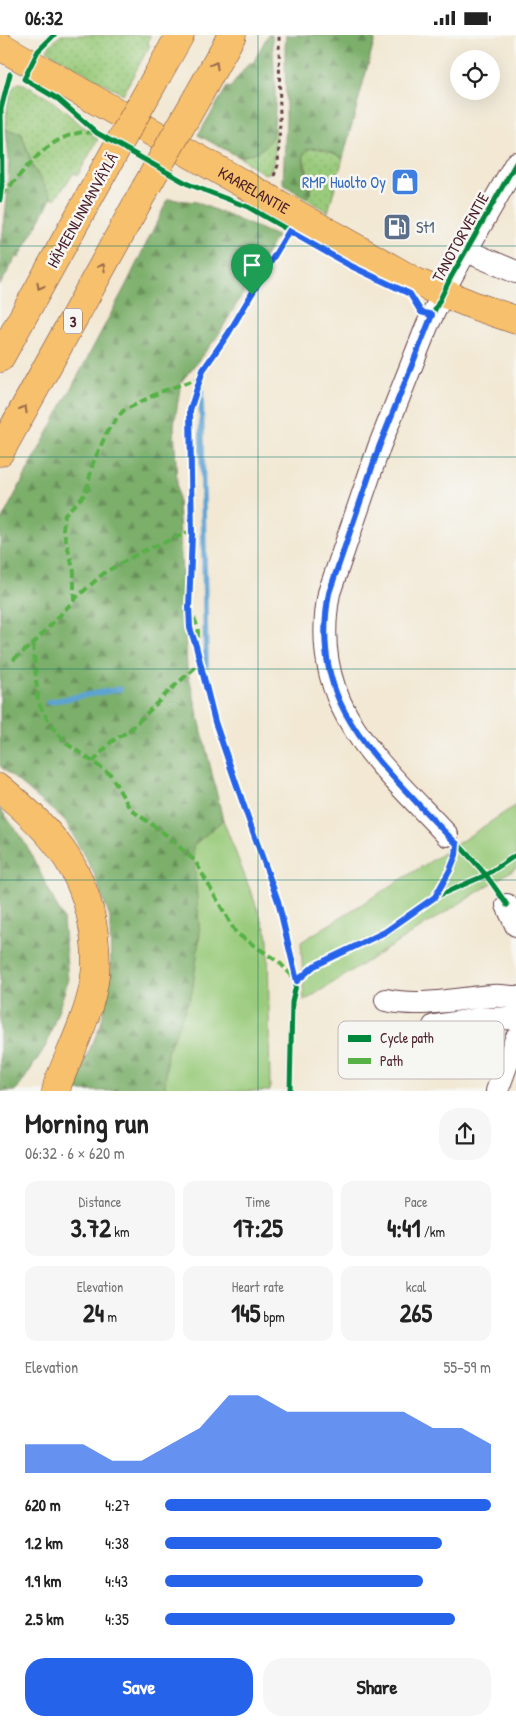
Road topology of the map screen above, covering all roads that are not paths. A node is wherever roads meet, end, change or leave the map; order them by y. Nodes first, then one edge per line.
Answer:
1 (180, 35) edge
2 (232, 35) edge
3 (0, 46) edge
4 (516, 163) edge
5 (466, 250) junction
6 (516, 271) edge
7 (443, 293) junction
8 (516, 320) edge
9 (0, 358) edge
10 (0, 452) edge
11 (0, 788) edge
12 (447, 835) dead end
13 (516, 997) edge
14 (386, 1000) dead end
15 (516, 1018) edge
16 (466, 1021) edge
17 (514, 1049) edge
18 (504, 1074) edge
19 (502, 1079) edge
20 (54, 1088) edge
21 (497, 1091) edge

1 -> 9 main road, HÄMEENLINNANVÄYLÄ, bridge
10 -> 2 main road, 3, bridge
3 - 7 main road, KAARELANTIE
4 - 5 street, TANOTORVENTIE
5 - 6 street
5 - 7 street, TANOTORVENTIE
7 - 8 main road, KAARELANTIE
7 - 12 street, TANOTORVENTIE
11 - 20 main road
13 - 14 street
15 - 16 street
17 - 18 street
19 - 21 street

